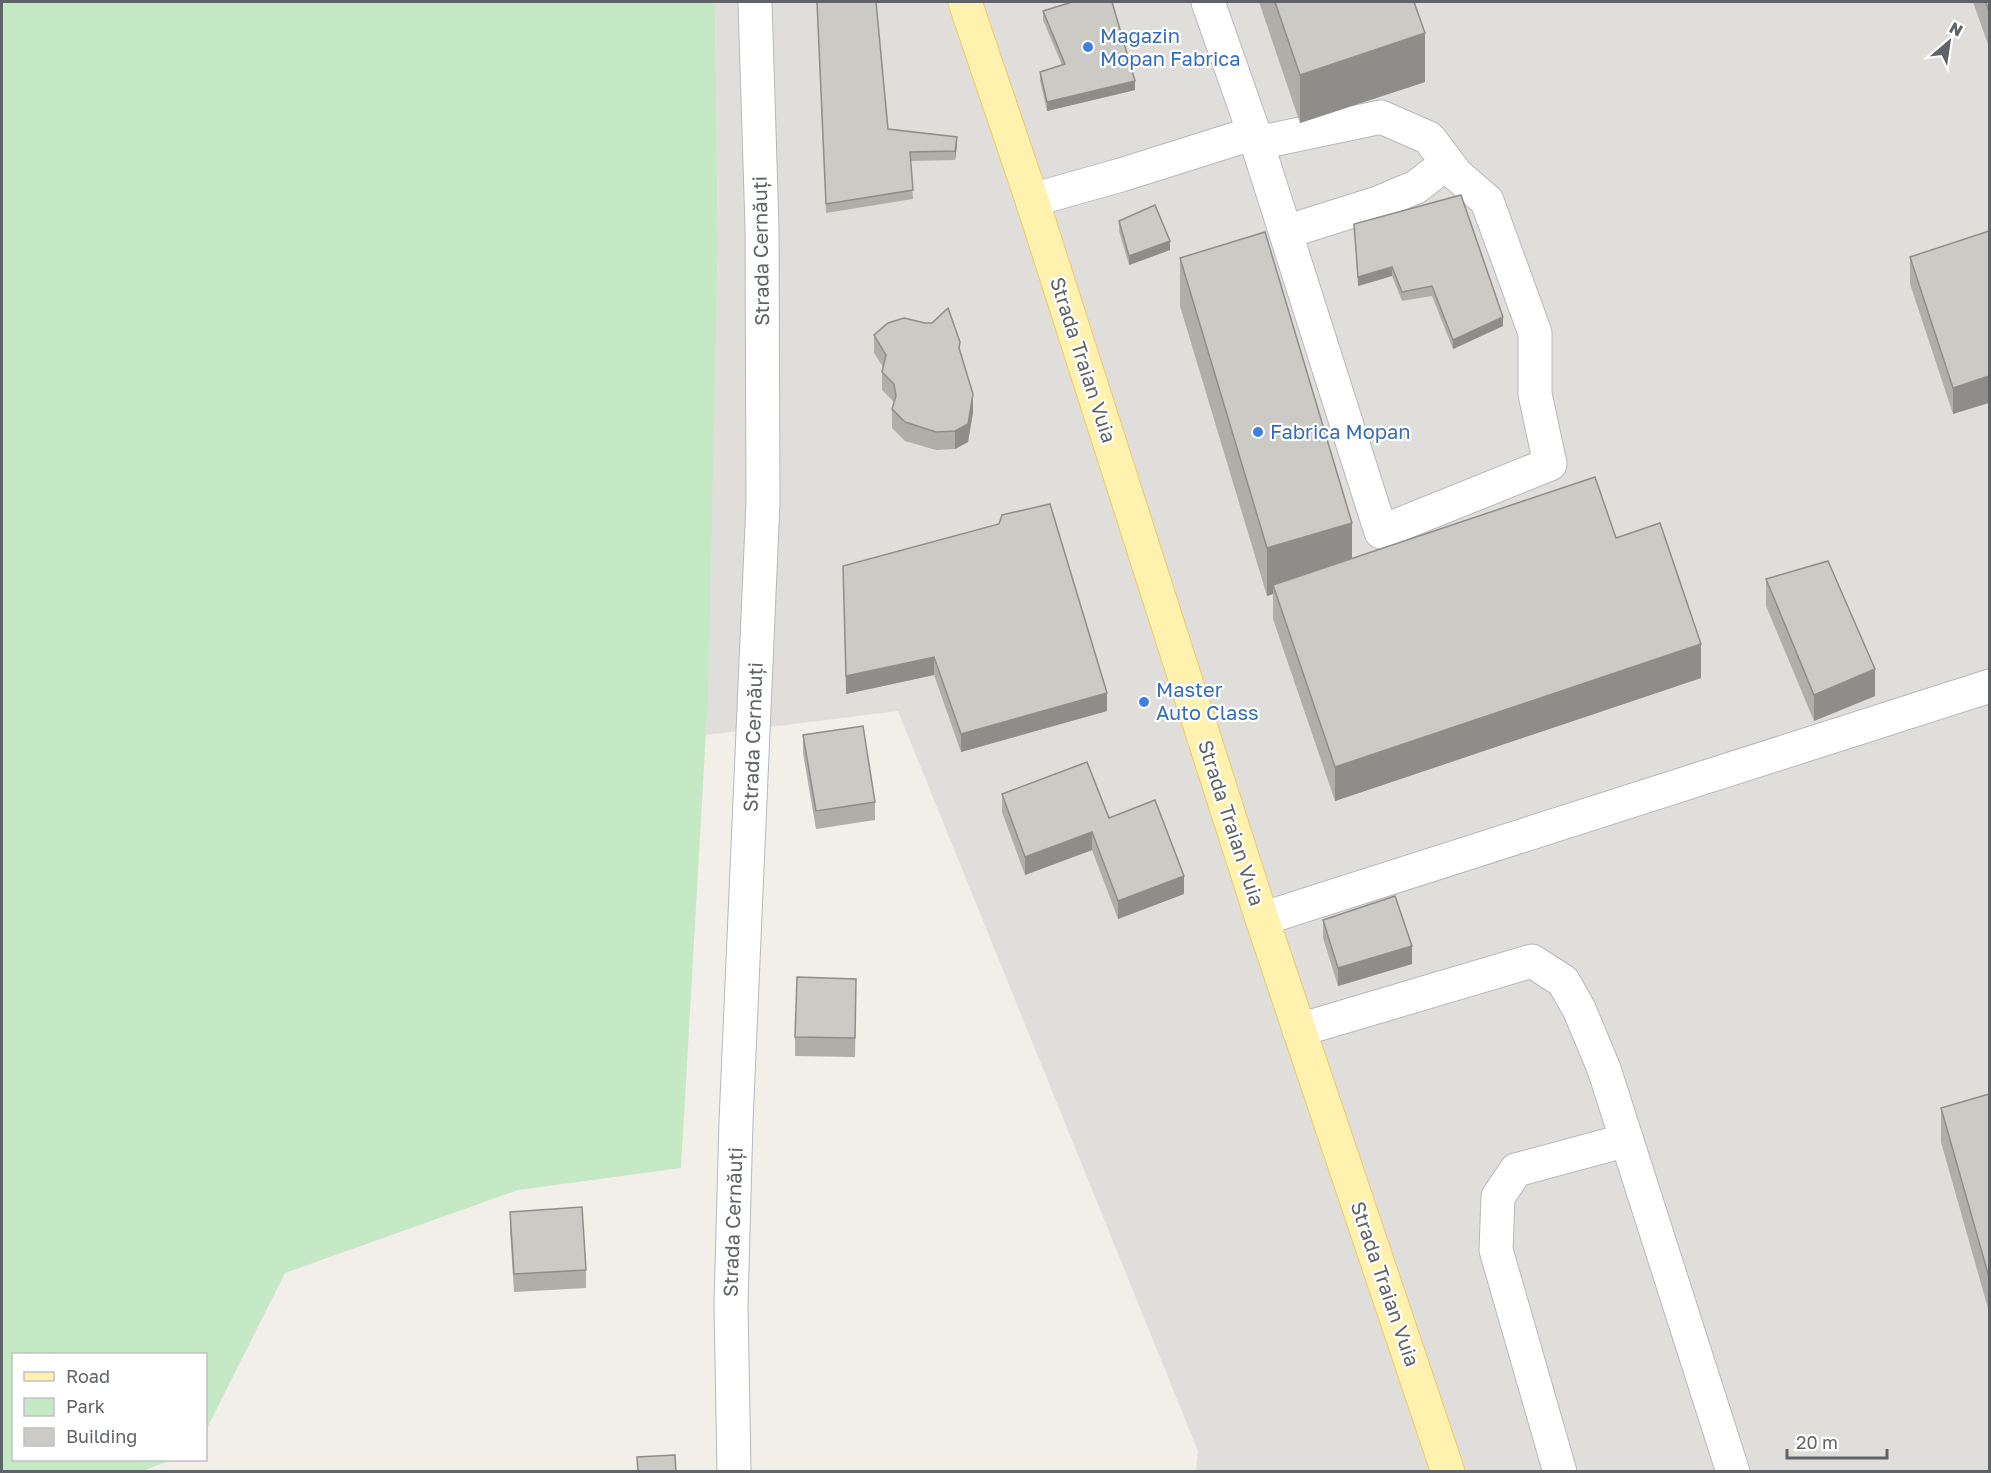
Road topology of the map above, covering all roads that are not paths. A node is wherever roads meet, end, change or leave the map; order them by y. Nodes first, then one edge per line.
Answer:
1 (755, 2) edge
2 (965, 2) edge
3 (1208, 2) edge
4 (1256, 138) junction
5 (1448, 163) junction
6 (1032, 200) junction
7 (1286, 232) junction
8 (1989, 686) edge
9 (1262, 919) junction
10 (1299, 1030) junction
11 (1627, 1140) junction
12 (734, 1472) edge
13 (1448, 1472) edge
14 (1560, 1472) edge
15 (1733, 1472) edge

1 - 12 street, Strada Cernăuți
2 - 6 main road, Strada Traian Vuia
3 - 4 street
4 - 5 street
4 - 6 street
4 - 7 street
5 - 7 street
5 - 7 street
6 - 9 main road, Strada Traian Vuia
8 - 9 street
9 - 10 main road, Strada Traian Vuia
10 - 11 street
10 - 13 main road, Strada Traian Vuia
11 - 14 street
11 - 15 street

